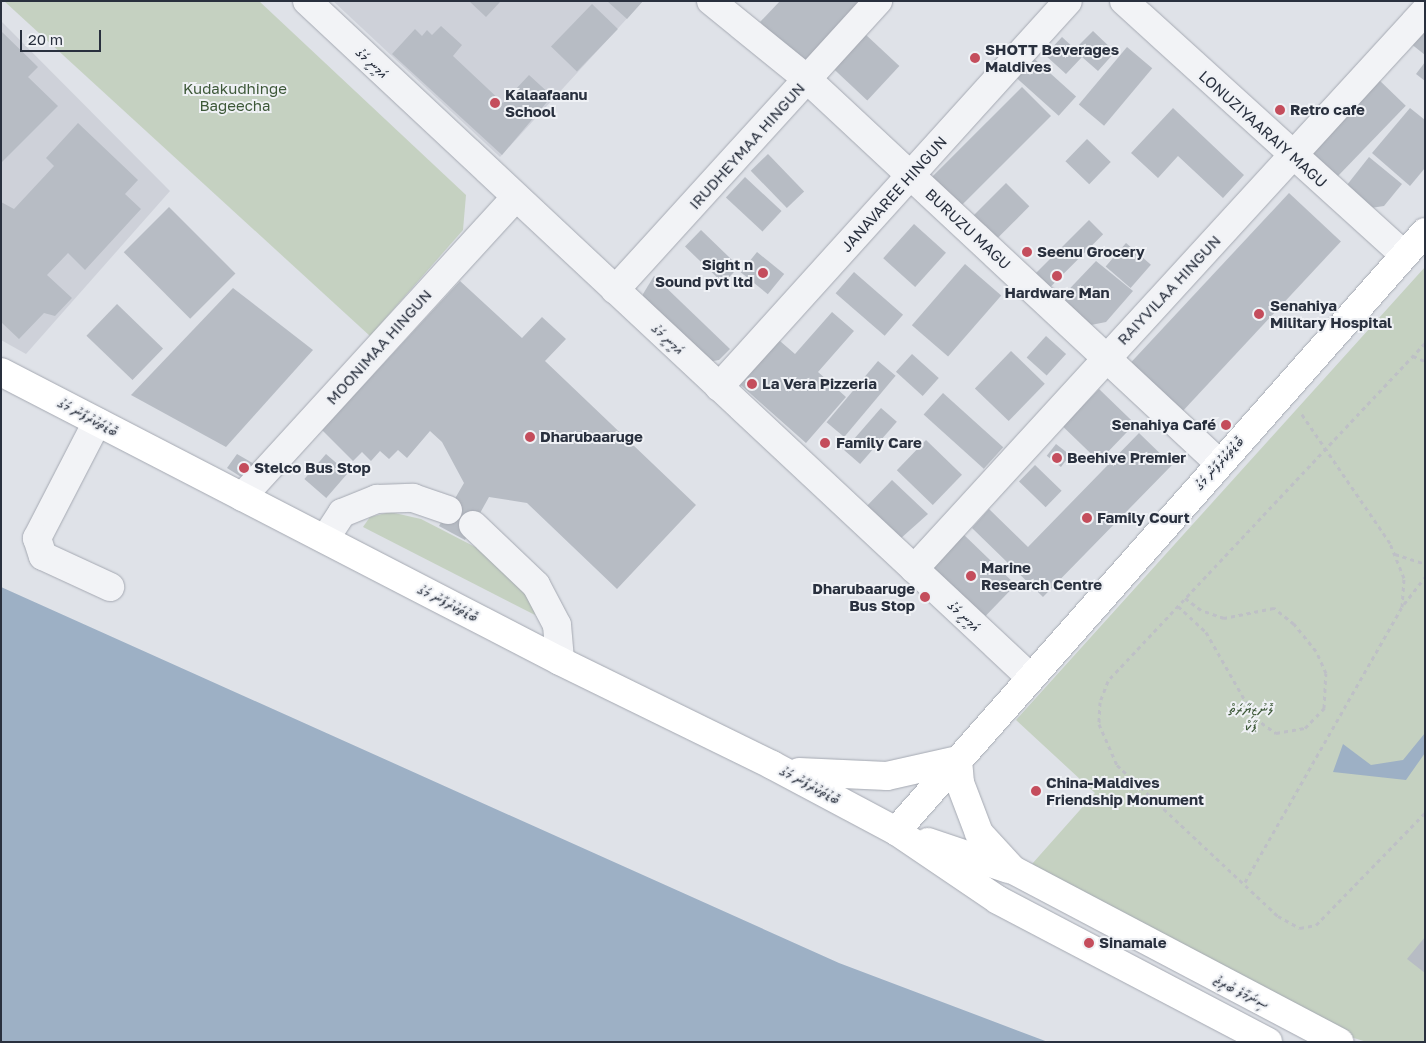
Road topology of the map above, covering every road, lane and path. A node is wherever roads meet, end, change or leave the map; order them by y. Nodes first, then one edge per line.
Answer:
1 (307, 1) edge
2 (711, 1) edge
3 (878, 1) edge
4 (1068, 1) edge
5 (1124, 1) edge
6 (1425, 11) edge
7 (807, 79) junction
8 (1291, 156) junction
9 (910, 175) junction
10 (516, 197) junction
11 (1425, 232) edge
12 (1404, 255) junction
13 (616, 290) junction
14 (1425, 343) edge
15 (1413, 356) junction
16 (1107, 358) junction
17 (1425, 361) edge
18 (1, 372) edge
19 (719, 387) junction
20 (1284, 391) junction
21 (97, 422) junction
22 (1325, 445) junction
23 (1219, 463) junction
24 (242, 496) junction
25 (448, 510) dead end
26 (473, 525) dead end
27 (325, 540) junction
28 (1394, 554) junction
29 (1425, 564) edge
30 (914, 569) junction
31 (1425, 577) edge
32 (110, 587) dead end
33 (1185, 598) junction
34 (1178, 606) junction
35 (1402, 607) junction
36 (560, 661) junction
37 (1030, 677) junction
38 (958, 760) junction
39 (772, 765) junction
40 (1425, 813) edge
41 (896, 831) junction
42 (1013, 870) junction
43 (1244, 882) junction
44 (1268, 1042) edge
45 (1339, 1042) edge

1 - 10 street, އަމީނީ މަގު
2 - 7 street, BURUZU MAGU
3 - 7 street, IRUDHEYMAA HINGUN
4 - 9 street, JANAVAREE HINGUN
5 - 8 street, LONUZIYAARAIY MAGU
6 - 8 street, RAIYVILAA HINGUN
7 - 9 street, BURUZU MAGU
7 - 13 street, IRUDHEYMAA HINGUN
8 - 12 street, LONUZIYAARAIY MAGU
8 - 16 street, RAIYVILAA HINGUN
9 - 16 street, BURUZU MAGU
9 - 19 street, JANAVAREE HINGUN
10 - 13 street, އަމީނީ މަގު
10 - 24 street, MOONIMAA HINGUN
11 - 12 main road, ބޮޑުތަކުރުފާނު މަގު
12 - 20 main road, ބޮޑުތަކުރުފާނު މަގު
13 - 19 street, އަމީނީ މަގު
14 - 15 path
15 - 17 path
15 - 22 path
16 - 23 street, BURUZU MAGU
16 - 30 street, RAIYVILAA HINGUN
18 - 21 main road, ބޮޑުތަކުރުފާނު މަގު
19 - 30 street, އަމީނީ މަގު
20 - 22 path
20 - 23 main road, ބޮޑުތަކުރުފާނު މަގު
21 - 24 main road, ބޮޑުތަކުރުފާނު މަގު
21 - 32 street
22 - 28 path
22 - 33 path
23 - 37 main road, ބޮޑުތަކުރުފާނު މަގު
24 - 27 main road, ބޮޑުތަކުރުފާނު މަގު
25 - 27 street
26 - 36 street
27 - 36 main road, ބޮޑުތަކުރުފާނު މަގު
28 - 29 path
28 - 35 path
30 - 37 street, އަމީނީ މަގު
31 - 35 path
33 - 34 path
33 - 34 path
34 - 43 path
35 - 43 path
36 - 39 main road, ބޮޑުތަކުރުފާނު މަގު
37 - 38 main road, ބޮޑުތަކުރުފާނު މަގު
38 - 39 main road
38 - 41 main road, ބޮޑުތަކުރުފާނު މަގު
38 - 42 main road
39 - 41 main road, ބޮޑުތަކުރުފާނު މަގު
40 - 43 path
41 - 42 main road, ބޮޑުތަކުރުފާނު މަގު
41 - 44 main road, ބޮޑުތަކުރުފާނު މަގު
42 - 45 main road, ސިނަމާލެ ބުރިޖު

